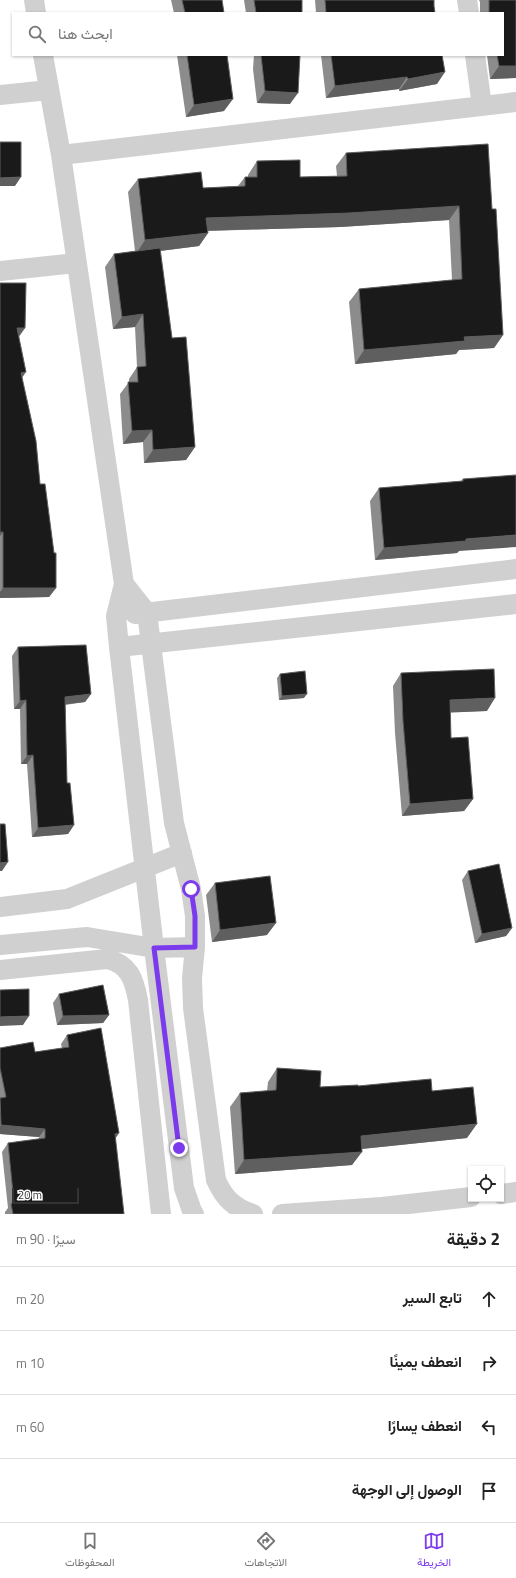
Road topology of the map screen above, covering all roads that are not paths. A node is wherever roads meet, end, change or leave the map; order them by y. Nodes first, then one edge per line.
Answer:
1 (34, 0) edge
2 (467, 0) edge
3 (36, 12) edge
4 (469, 12) edge
5 (43, 56) edge
6 (475, 56) edge
7 (49, 90) junction
8 (0, 95) edge
9 (516, 102) edge
10 (482, 106) junction
11 (61, 155) junction
12 (76, 263) junction
13 (0, 271) edge
14 (516, 569) edge
15 (124, 584) junction
16 (516, 604) edge
17 (148, 613) junction
18 (116, 616) junction
19 (151, 643) junction
20 (119, 647) junction
21 (182, 853) junction
22 (144, 867) junction
23 (0, 907) edge
24 (0, 945) edge
25 (195, 947) junction
26 (154, 948) junction
27 (0, 970) edge
28 (179, 1148) junction
29 (154, 1150) junction
30 (516, 1192) edge
31 (504, 1194) edge
32 (468, 1197) edge
33 (383, 1210) edge
34 (161, 1214) edge
35 (194, 1214) edge
36 (252, 1214) edge
37 (282, 1214) edge

1 - 3 street
2 - 4 street
5 - 7 street
6 - 10 street
7 - 8 street
7 - 11 street
9 - 10 street
10 - 11 street
11 - 12 street
12 - 13 street
12 - 15 street
14 - 17 street
15 - 17 street
15 - 18 street
16 - 19 street
17 - 18 street
17 - 19 street
18 - 20 street
19 - 20 street
19 - 21 street
20 - 22 street
21 - 22 street
21 - 25 street
22 - 23 street
22 - 26 street
24 - 26 street
25 - 26 street
25 - 36 street
26 - 28 street
27 - 29 street
28 - 29 street
28 - 35 street
29 - 34 street
30 - 31 street
32 - 33 street
33 - 37 street

